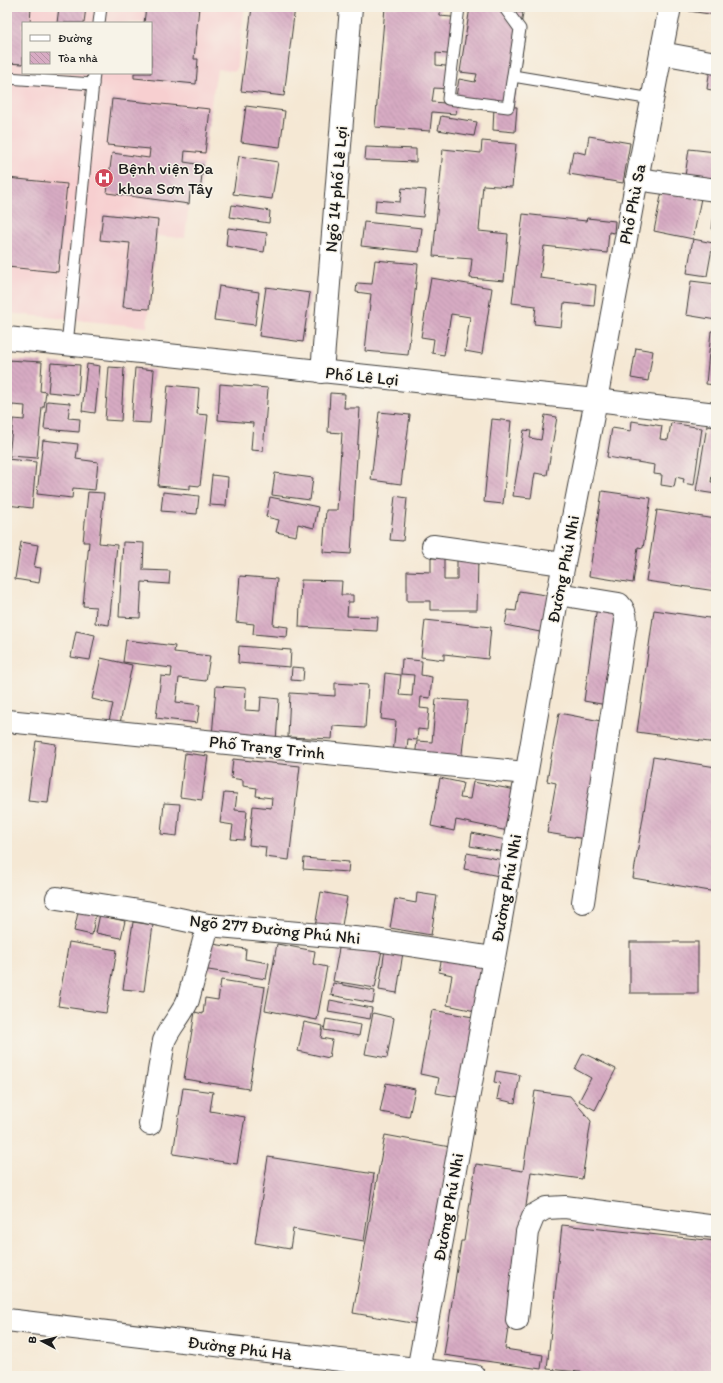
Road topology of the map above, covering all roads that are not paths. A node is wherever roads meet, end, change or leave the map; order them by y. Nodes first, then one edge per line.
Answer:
1 (101, 7) edge
2 (351, 7) edge
3 (459, 7) edge
4 (504, 7) edge
5 (670, 7) edge
6 (99, 22) edge
7 (661, 53) junction
8 (716, 63) edge
9 (513, 76) junction
10 (7, 78) edge
11 (94, 78) edge
12 (652, 99) junction
13 (637, 179) junction
14 (716, 190) edge
15 (7, 338) edge
16 (66, 344) junction
17 (322, 372) junction
18 (596, 400) junction
19 (716, 414) edge
20 (434, 546) dead end
21 (563, 564) junction
22 (558, 594) junction
23 (7, 721) edge
24 (526, 773) junction
25 (57, 898) dead end
26 (583, 902) dead end
27 (208, 925) junction
28 (494, 958) junction
29 (150, 1124) dead end
30 (716, 1227) edge
31 (7, 1320) edge
32 (518, 1320) dead end
33 (418, 1373) edge
34 (474, 1376) edge

1 - 6 lane
2 - 17 street, Ngõ 14 phố Lê Lợi
3 - 9 lane
4 - 9 lane
5 - 7 street, Phố Phù Sa
7 - 8 street
7 - 12 street, Phố Phù Sa
9 - 12 lane
10 - 11 lane
11 - 16 lane
12 - 13 street, Phố Phù Sa
13 - 14 street
13 - 18 street, Phố Phù Sa
15 - 16 street, Phố Lê Lợi
16 - 17 street, Phố Lê Lợi
17 - 18 street, Phố Lê Lợi
18 - 19 street, Phố Lê Lợi
18 - 21 street, Đường Phú Nhi
20 - 21 street
21 - 22 street, Đường Phú Nhi
22 - 24 street, Đường Phú Nhi
22 - 26 street
23 - 24 street, Phố Trạng Trình
24 - 28 street, Đường Phú Nhi
25 - 27 street, Ngõ 277 Đường Phú Nhi
27 - 28 street, Ngõ 277 Đường Phú Nhi
27 - 29 street
28 - 33 street, Đường Phú Nhi
30 - 32 street
31 - 33 street, Đường Phú Hà
33 - 34 street, Đường Phú Hà

